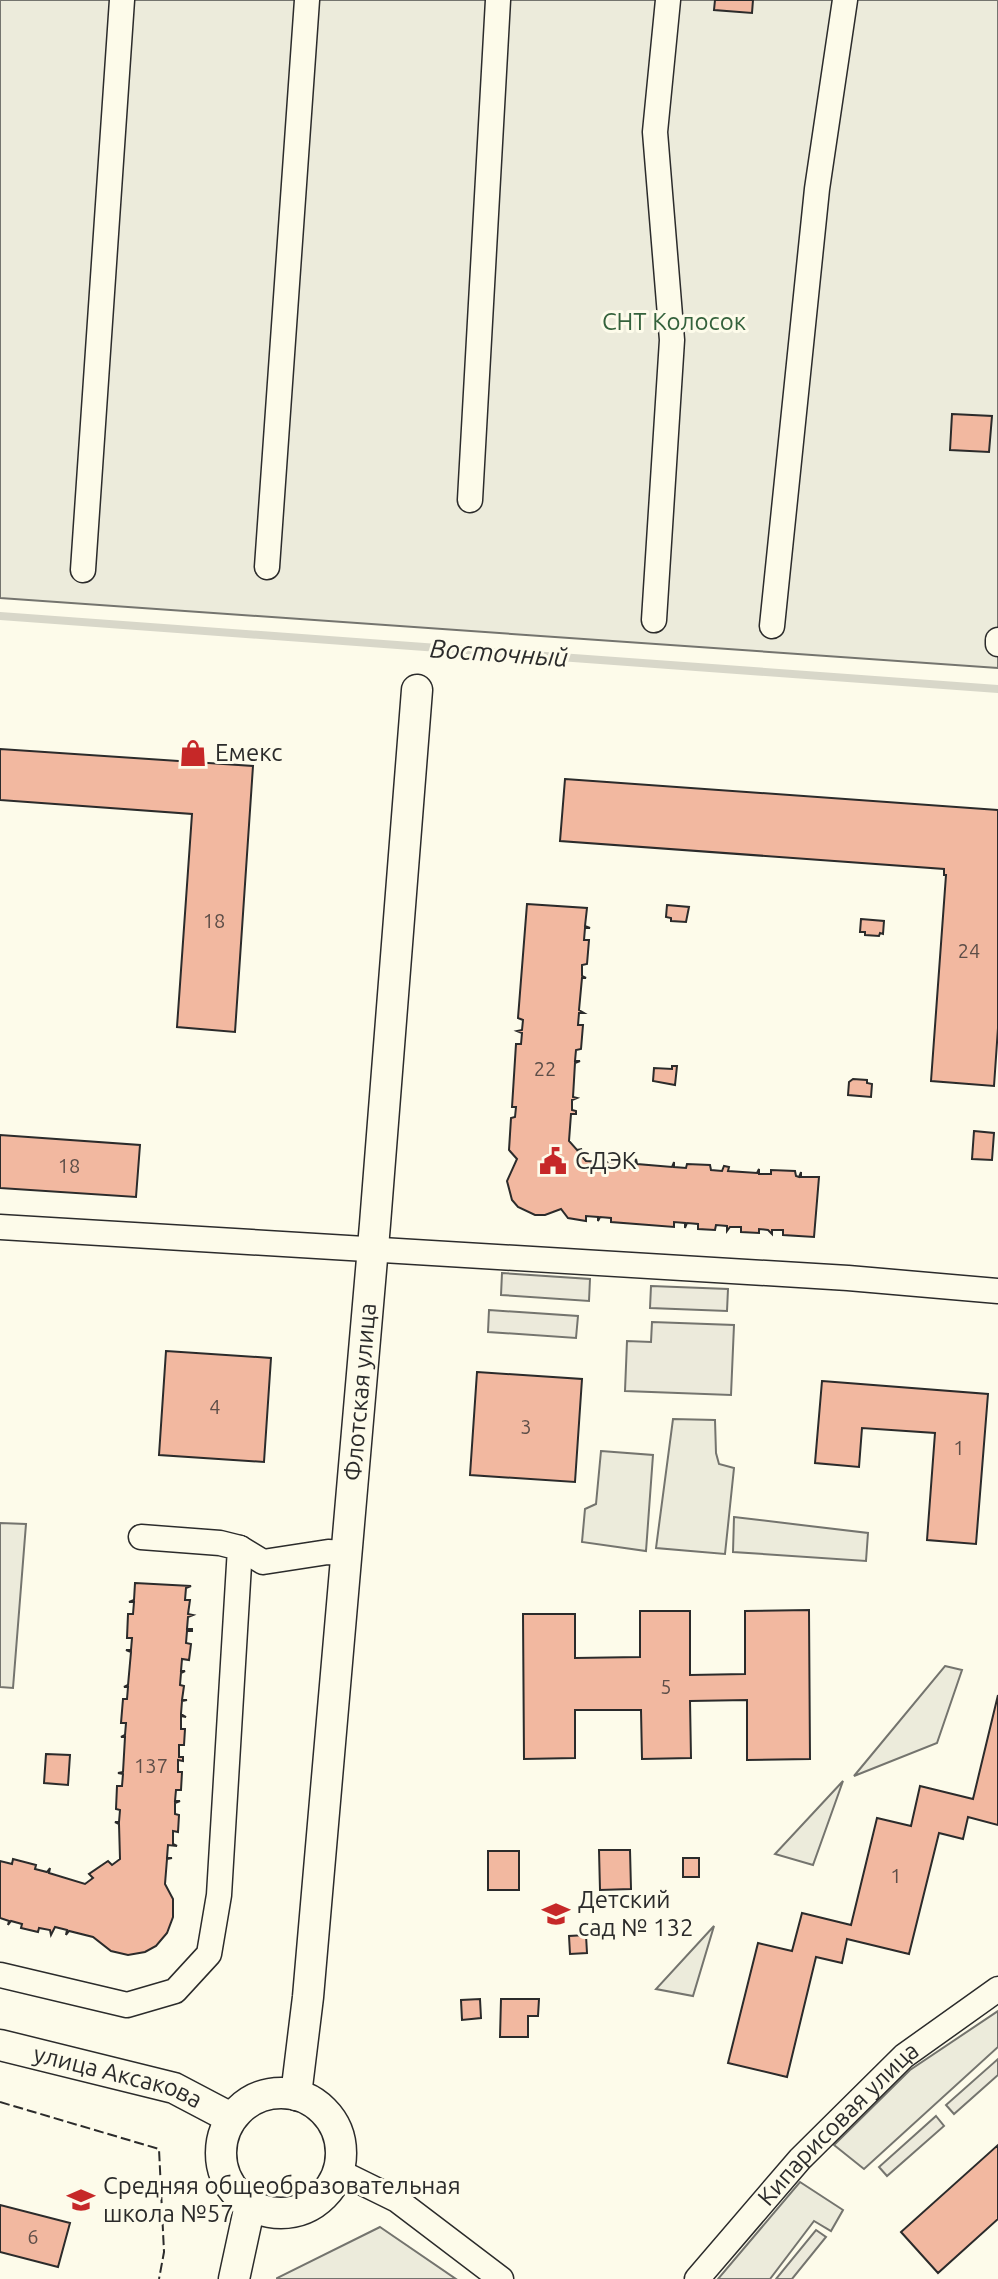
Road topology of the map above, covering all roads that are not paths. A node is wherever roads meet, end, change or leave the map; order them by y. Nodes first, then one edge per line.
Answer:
1 (122, 0) edge
2 (307, 0) edge
3 (498, 0) edge
4 (668, 0) edge
5 (845, 0) edge
6 (470, 500) dead end
7 (267, 567) dead end
8 (83, 570) dead end
9 (654, 620) dead end
10 (772, 626) dead end
11 (417, 690) dead end
12 (0, 1227) edge
13 (373, 1250) junction
14 (998, 1291) edge
15 (141, 1537) dead end
16 (240, 1548) junction
17 (346, 1553) junction
18 (0, 1975) edge
19 (998, 1989) edge
20 (0, 2045) edge
21 (296, 2095) junction
22 (231, 2118) junction
23 (338, 2171) junction
24 (250, 2205) junction
25 (234, 2279) edge
26 (501, 2279) edge
27 (697, 2279) edge

1 - 8 street
2 - 7 street
3 - 6 street
4 - 9 street
5 - 10 street
11 - 13 street, Флотская улица
12 - 13 street
13 - 14 street
13 - 17 street, Флотская улица
15 - 16 street
16 - 17 street
16 - 18 street
17 - 21 street, Флотская улица
19 - 27 street, Кипарисовая улица
20 - 22 street, улица Аксакова
21 - 22 street
21 - 23 street
22 - 24 street
23 - 24 street
23 - 26 street
24 - 25 street

